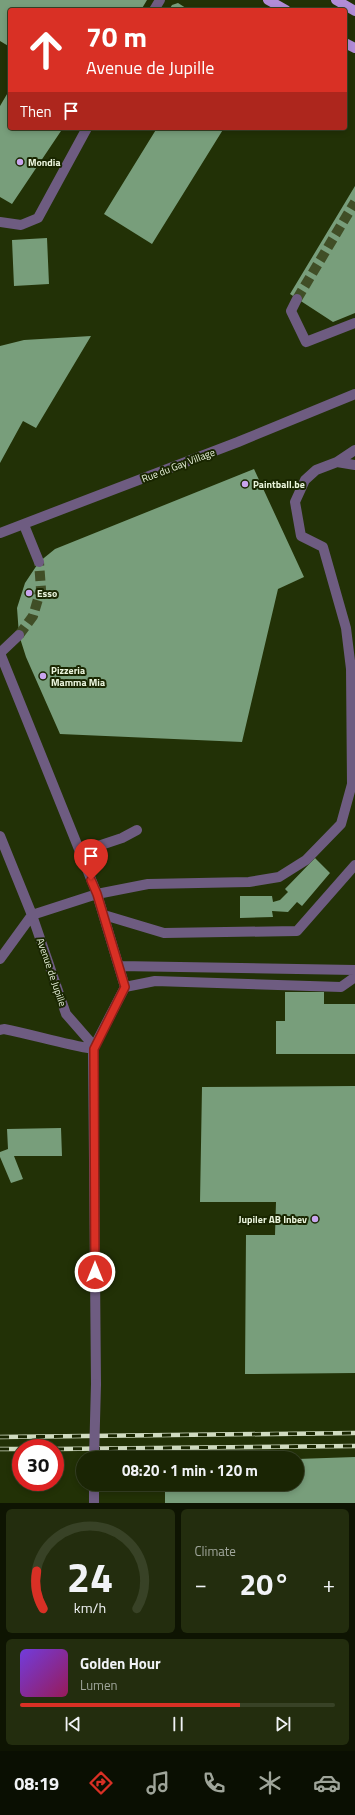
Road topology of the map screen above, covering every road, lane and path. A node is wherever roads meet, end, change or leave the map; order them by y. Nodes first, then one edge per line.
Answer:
1 (268, 0) edge
2 (337, 1) edge
3 (282, 8) edge
4 (355, 11) edge
5 (86, 130) edge
6 (0, 222) edge
7 (298, 299) tunnel mouth
8 (355, 323) edge
9 (355, 394) edge
10 (355, 450) edge
11 (338, 462) junction
12 (355, 465) edge
13 (24, 525) junction
14 (0, 533) edge
15 (39, 562) tunnel mouth
16 (19, 635) tunnel mouth
17 (0, 653) edge
18 (137, 830) dead end
19 (0, 836) edge
20 (80, 852) junction
21 (355, 865) edge
22 (97, 894) junction
23 (32, 915) junction
24 (104, 915) junction
25 (11, 943) junction
26 (0, 948) edge
27 (0, 959) edge
28 (119, 966) junction
29 (355, 970) edge
30 (355, 976) edge
31 (125, 987) junction
32 (0, 1030) edge
33 (94, 1048) junction
34 (94, 1451) edge

1 - 3 main road
2 - 4 main road
5 - 6 street
7 - 8 street
9 - 13 street, Rue du Gay Village
10 - 11 street
11 - 12 street
11 - 22 street
13 - 14 street, Rue du Gay Village
13 - 15 street
16 - 17 street
17 - 20 street
18 - 20 street
19 - 23 street, Avenue de Jupille
20 - 22 street
21 - 24 street
22 - 23 street
22 - 24 street
23 - 25 street
23 - 33 street, Avenue de Jupille
24 - 28 street
25 - 26 street
25 - 27 street
28 - 29 street
28 - 31 street
30 - 31 street
31 - 33 street
32 - 33 street
33 - 34 street, bridge

